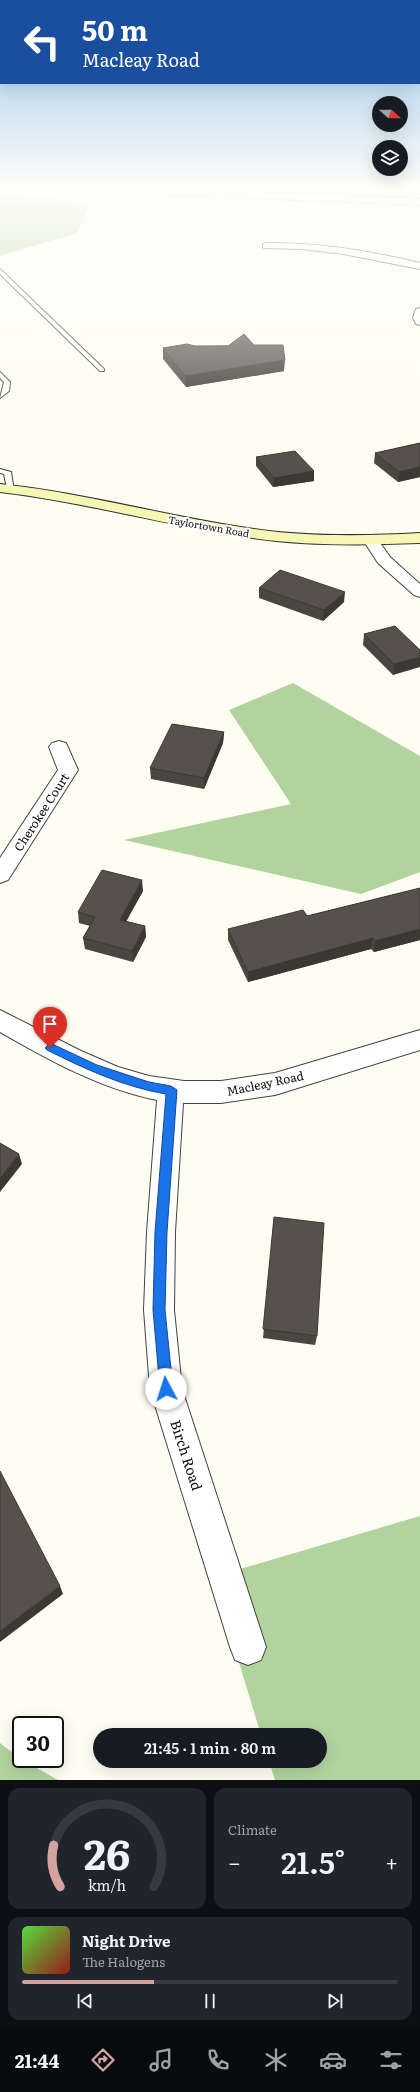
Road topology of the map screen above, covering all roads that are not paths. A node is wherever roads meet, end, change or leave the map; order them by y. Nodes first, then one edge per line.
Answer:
1 (2, 273) edge
2 (420, 311) edge
3 (420, 322) edge
4 (102, 370) dead end
5 (0, 374) edge
6 (0, 396) edge
7 (0, 471) edge
8 (5, 489) edge
9 (420, 538) edge
10 (371, 540) junction
11 (420, 592) edge
12 (59, 747) dead end
13 (0, 875) edge
14 (0, 1020) edge
15 (420, 1040) edge
16 (171, 1090) junction
17 (248, 1647) dead end

1 - 4 lane
2 - 3 street
5 - 6 lane
7 - 8 lane
8 - 10 street, Taylortown Road
9 - 10 street, Taylortown Road
10 - 11 street
12 - 13 street, Cherokee Court
14 - 16 street, Macleay Road
15 - 16 street, Macleay Road
16 - 17 street, Birch Road

